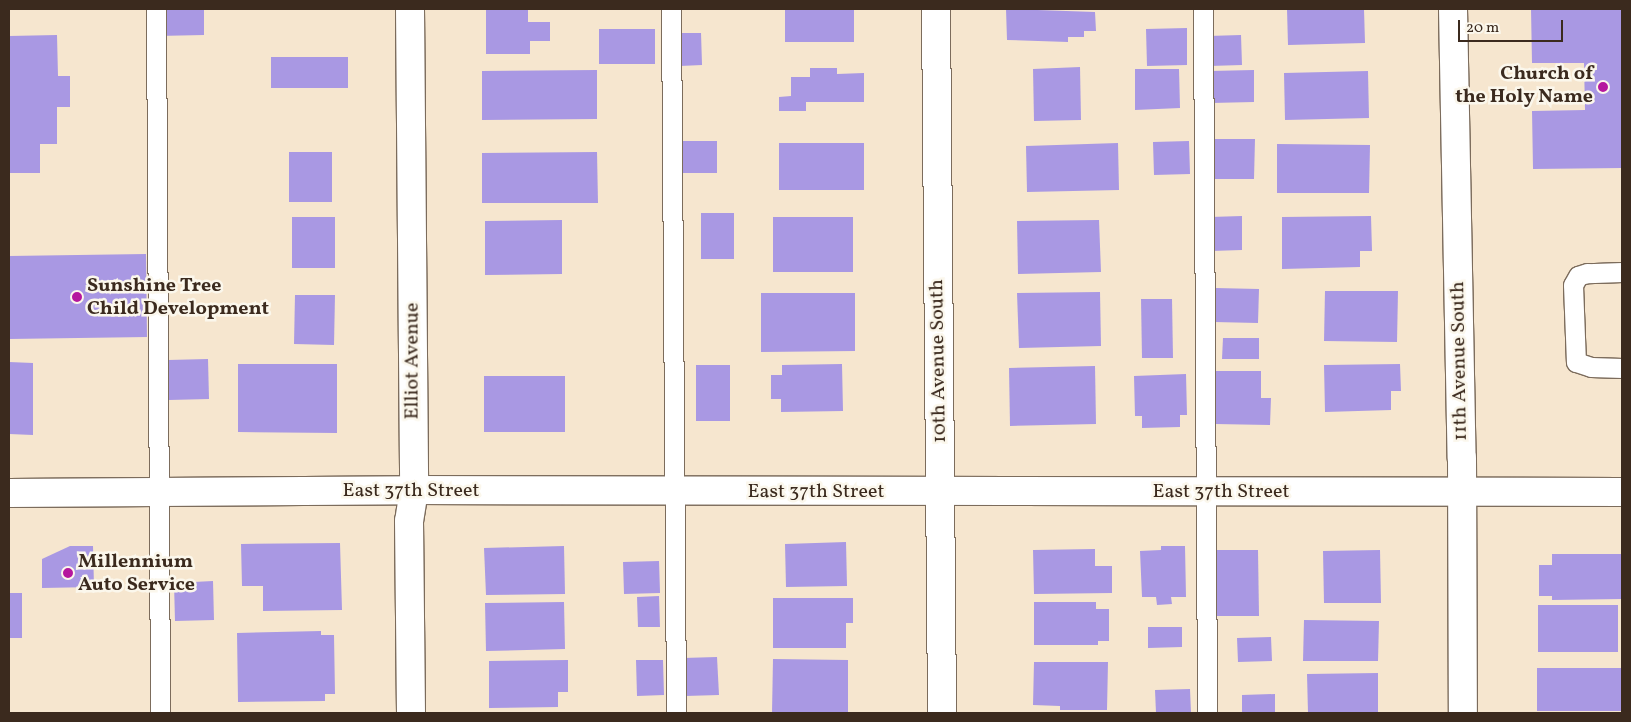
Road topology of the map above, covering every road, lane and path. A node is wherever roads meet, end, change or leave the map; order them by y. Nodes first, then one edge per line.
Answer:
1 (156, 9) edge
2 (410, 9) edge
3 (671, 9) edge
4 (936, 9) edge
5 (1203, 9) edge
6 (1453, 9) edge
7 (1622, 272) edge
8 (1622, 368) edge
9 (414, 490) junction
10 (941, 491) junction
11 (1462, 491) junction
12 (1205, 492) junction
13 (1622, 492) edge
14 (9, 493) edge
15 (674, 493) junction
16 (160, 494) junction
17 (160, 713) edge
18 (411, 713) edge
19 (676, 713) edge
20 (942, 713) edge
21 (1207, 713) edge
22 (1463, 713) edge

1 - 16 lane
2 - 9 street, Elliot Avenue
3 - 15 lane
4 - 10 street, 10th Avenue South
5 - 12 lane
6 - 11 street, 11th Avenue South
7 - 8 lane
9 - 15 street, East 37th Street
9 - 16 street, East 37th Street
9 - 18 street, Elliot Avenue
10 - 12 street, East 37th Street
10 - 15 street, East 37th Street
10 - 20 street, 10th Avenue South
11 - 12 street, East 37th Street
11 - 13 street, East 37th Street
11 - 22 street, 11th Avenue South
12 - 21 lane
14 - 16 street, East 37th Street
15 - 19 lane
16 - 17 lane

